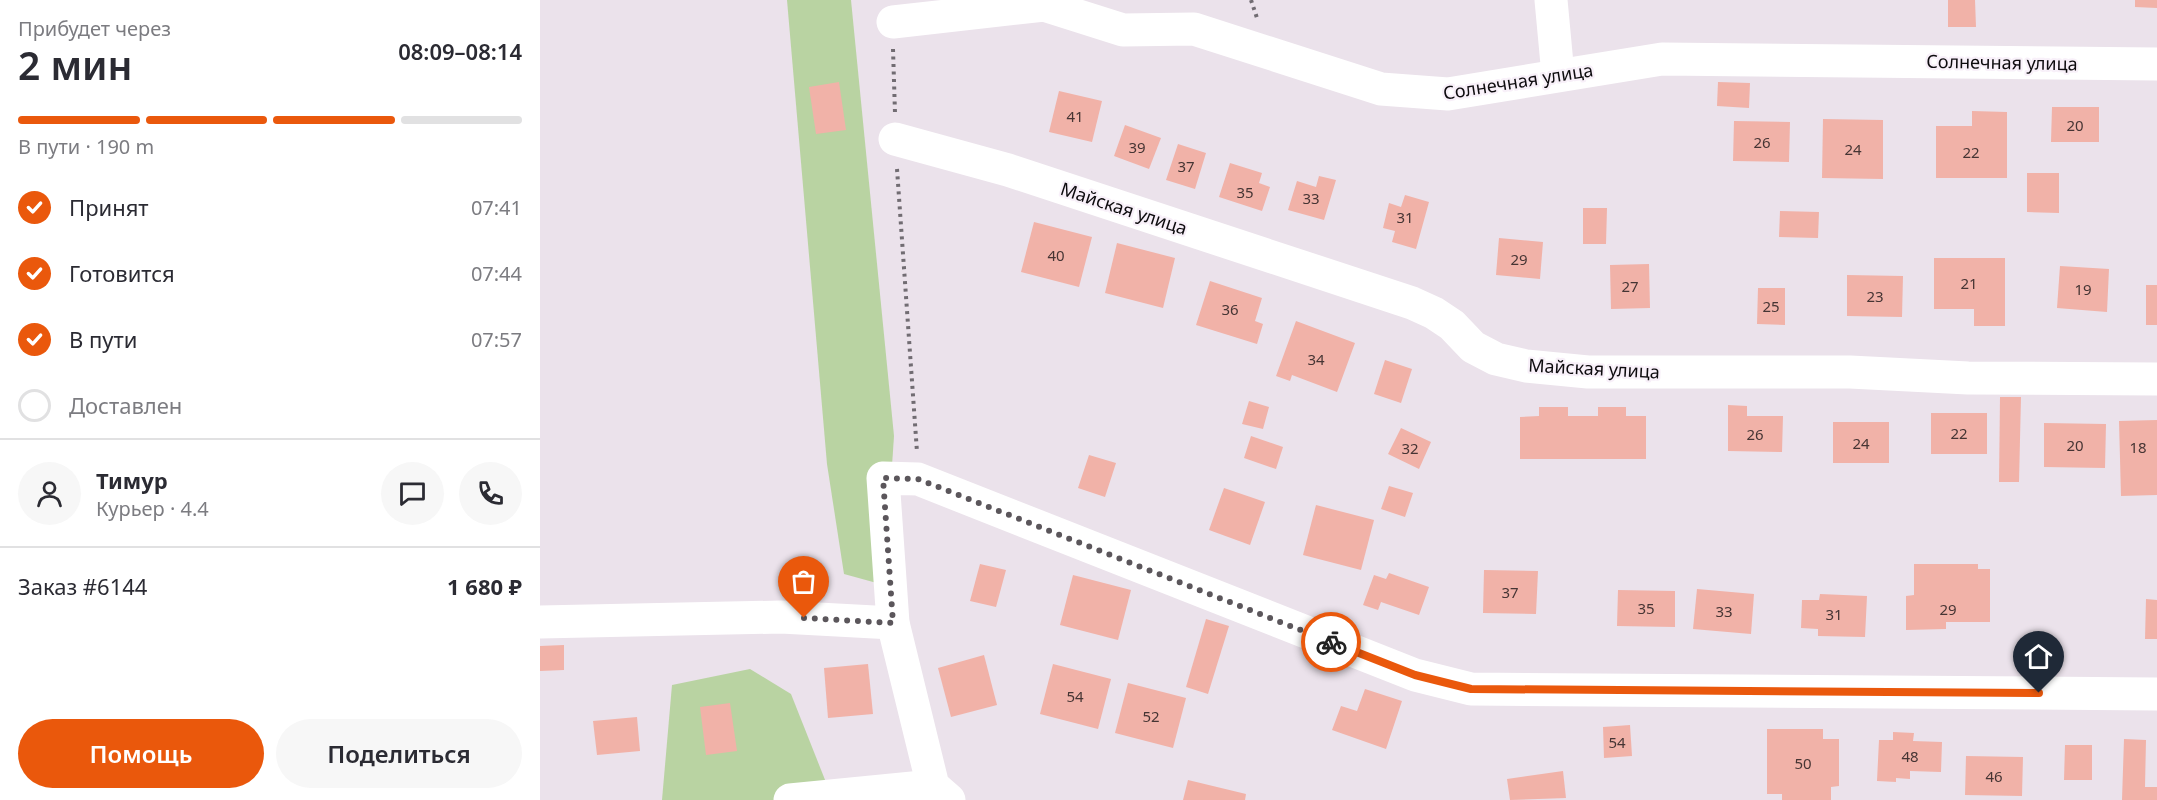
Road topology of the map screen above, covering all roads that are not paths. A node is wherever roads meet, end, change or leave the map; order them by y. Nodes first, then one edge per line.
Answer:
1 (1551, 0) edge
2 (893, 22) road end
3 (2157, 64) edge
4 (1558, 75) junction
5 (895, 139) road end
6 (2157, 380) edge
7 (540, 622) edge
8 (893, 623) junction
9 (2157, 694) edge
10 (941, 793) edge
11 (790, 800) edge

1 - 4 street
2 - 4 street, Солнечная улица
3 - 4 street, Солнечная улица
5 - 6 street, Майская улица
7 - 8 street
8 - 9 street
8 - 10 street
10 - 11 street

